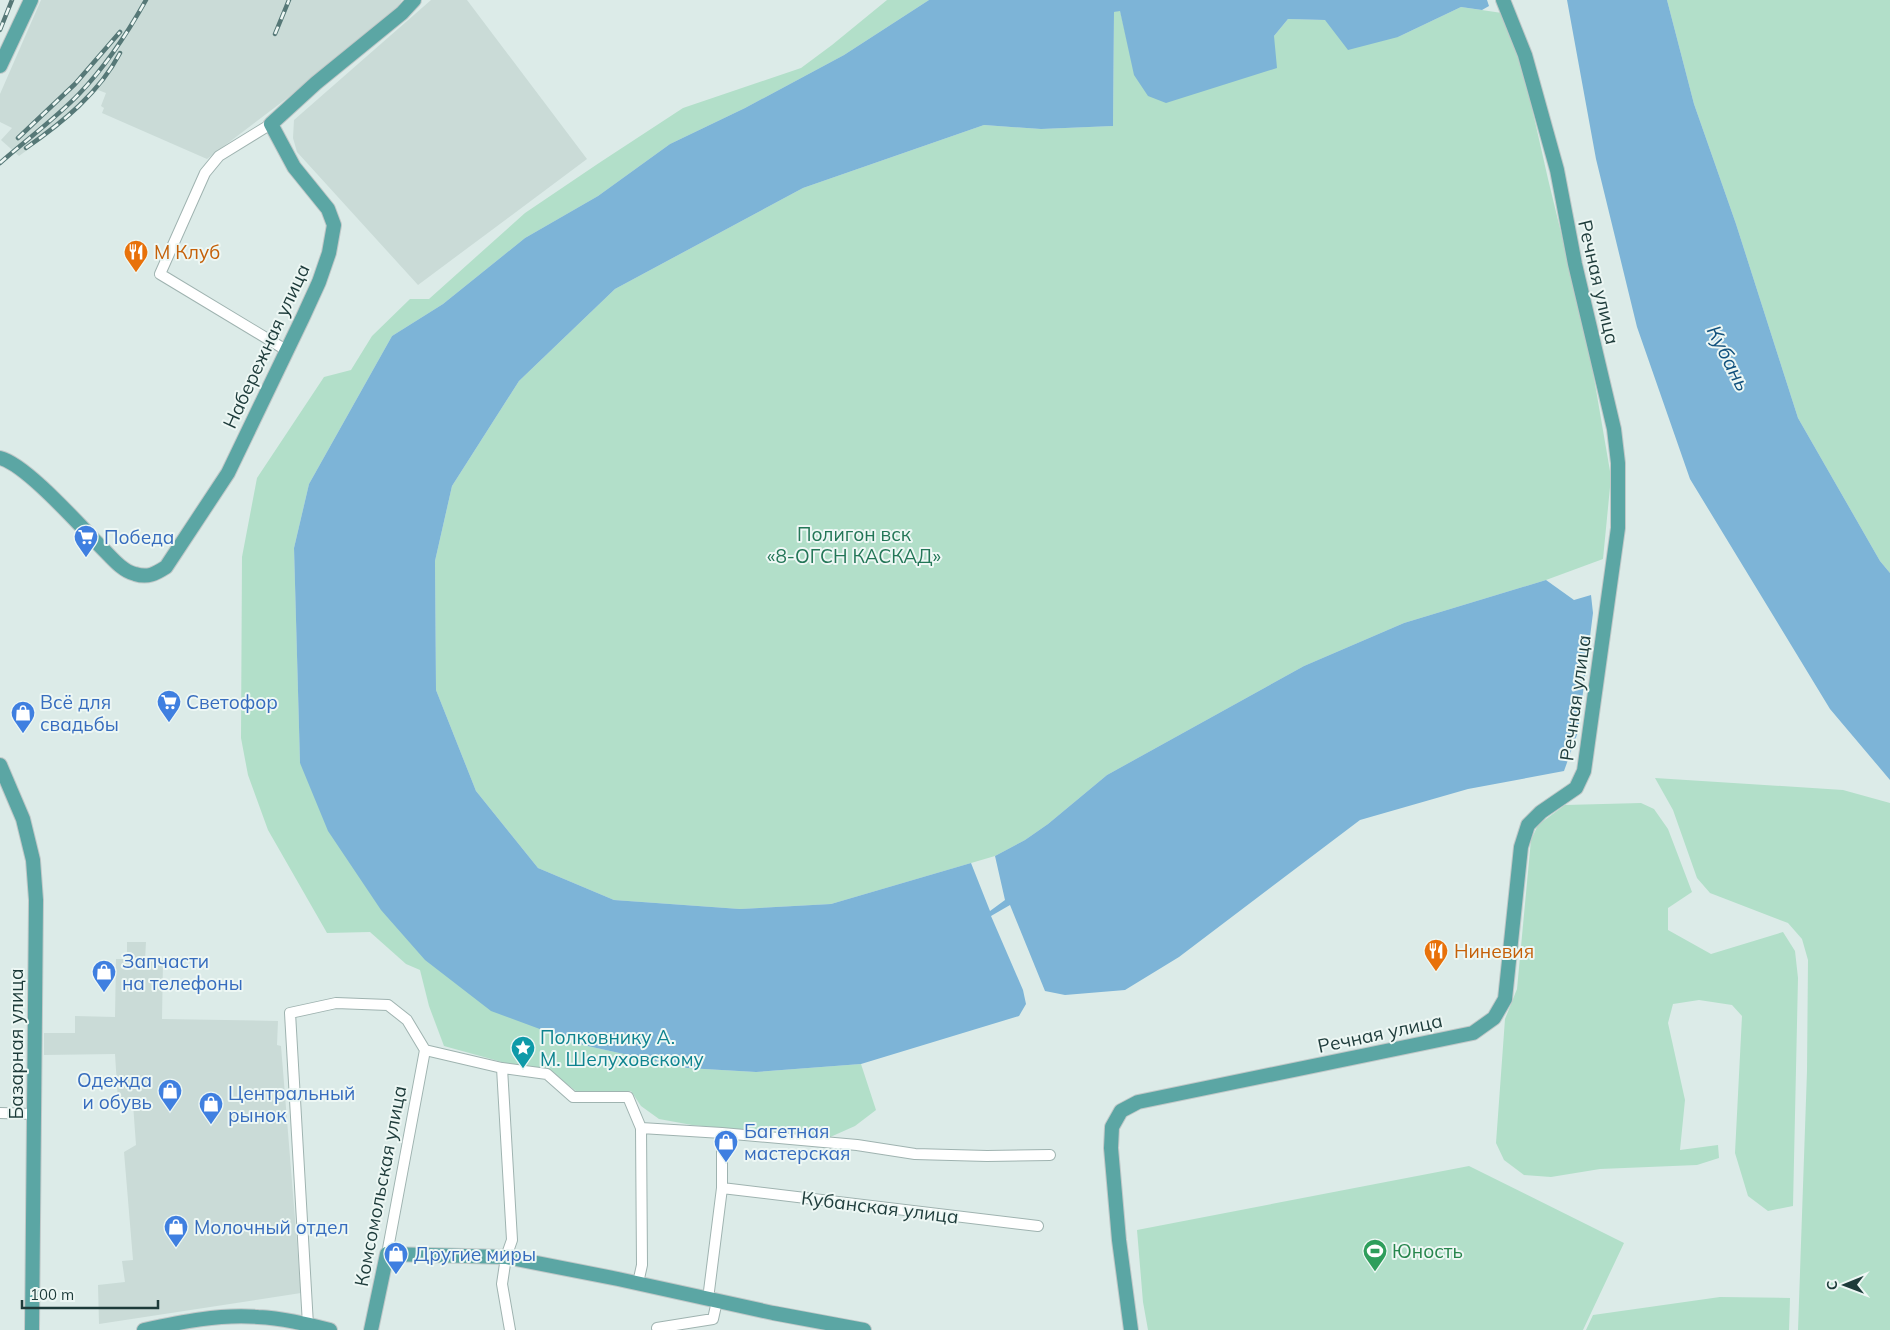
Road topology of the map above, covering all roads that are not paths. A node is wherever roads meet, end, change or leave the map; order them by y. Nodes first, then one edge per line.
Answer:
1 (31, 0) edge
2 (414, 0) edge
3 (1503, 0) edge
4 (0, 66) edge
5 (271, 124) junction
6 (286, 350) junction
7 (0, 458) edge
8 (0, 765) edge
9 (425, 1050) junction
10 (502, 1068) junction
11 (0, 1113) edge
12 (34, 1114) junction
13 (641, 1128) junction
14 (722, 1132) junction
15 (1050, 1155) dead end
16 (722, 1188) junction
17 (1038, 1226) dead end
18 (387, 1254) junction
19 (506, 1257) junction
20 (638, 1283) junction
21 (713, 1300) junction
22 (308, 1325) junction
23 (181, 1326) edge
24 (657, 1328) dead end
25 (32, 1330) edge
26 (144, 1330) edge
27 (330, 1330) edge
28 (371, 1330) edge
29 (510, 1330) edge
30 (864, 1330) edge
31 (1130, 1330) edge

1 - 4 main road
2 - 5 main road
3 - 31 main road, Речная улица
5 - 6 main road, Набережная улица
5 - 6 street
6 - 7 main road, Набережная улица
8 - 12 main road, Базарная улица
9 - 10 street
9 - 18 street, Комсомольская улица
9 - 22 street
10 - 13 street
10 - 19 street
11 - 12 street
12 - 25 main road, Базарная улица
13 - 14 street
13 - 20 street
14 - 15 street
14 - 16 street
16 - 17 street, Кубанская улица
16 - 21 street
18 - 19 main road
18 - 28 main road, Комсомольская улица
19 - 20 main road
19 - 29 street
20 - 21 main road
21 - 24 street
21 - 30 main road
22 - 23 main road
22 - 27 main road
23 - 26 main road

